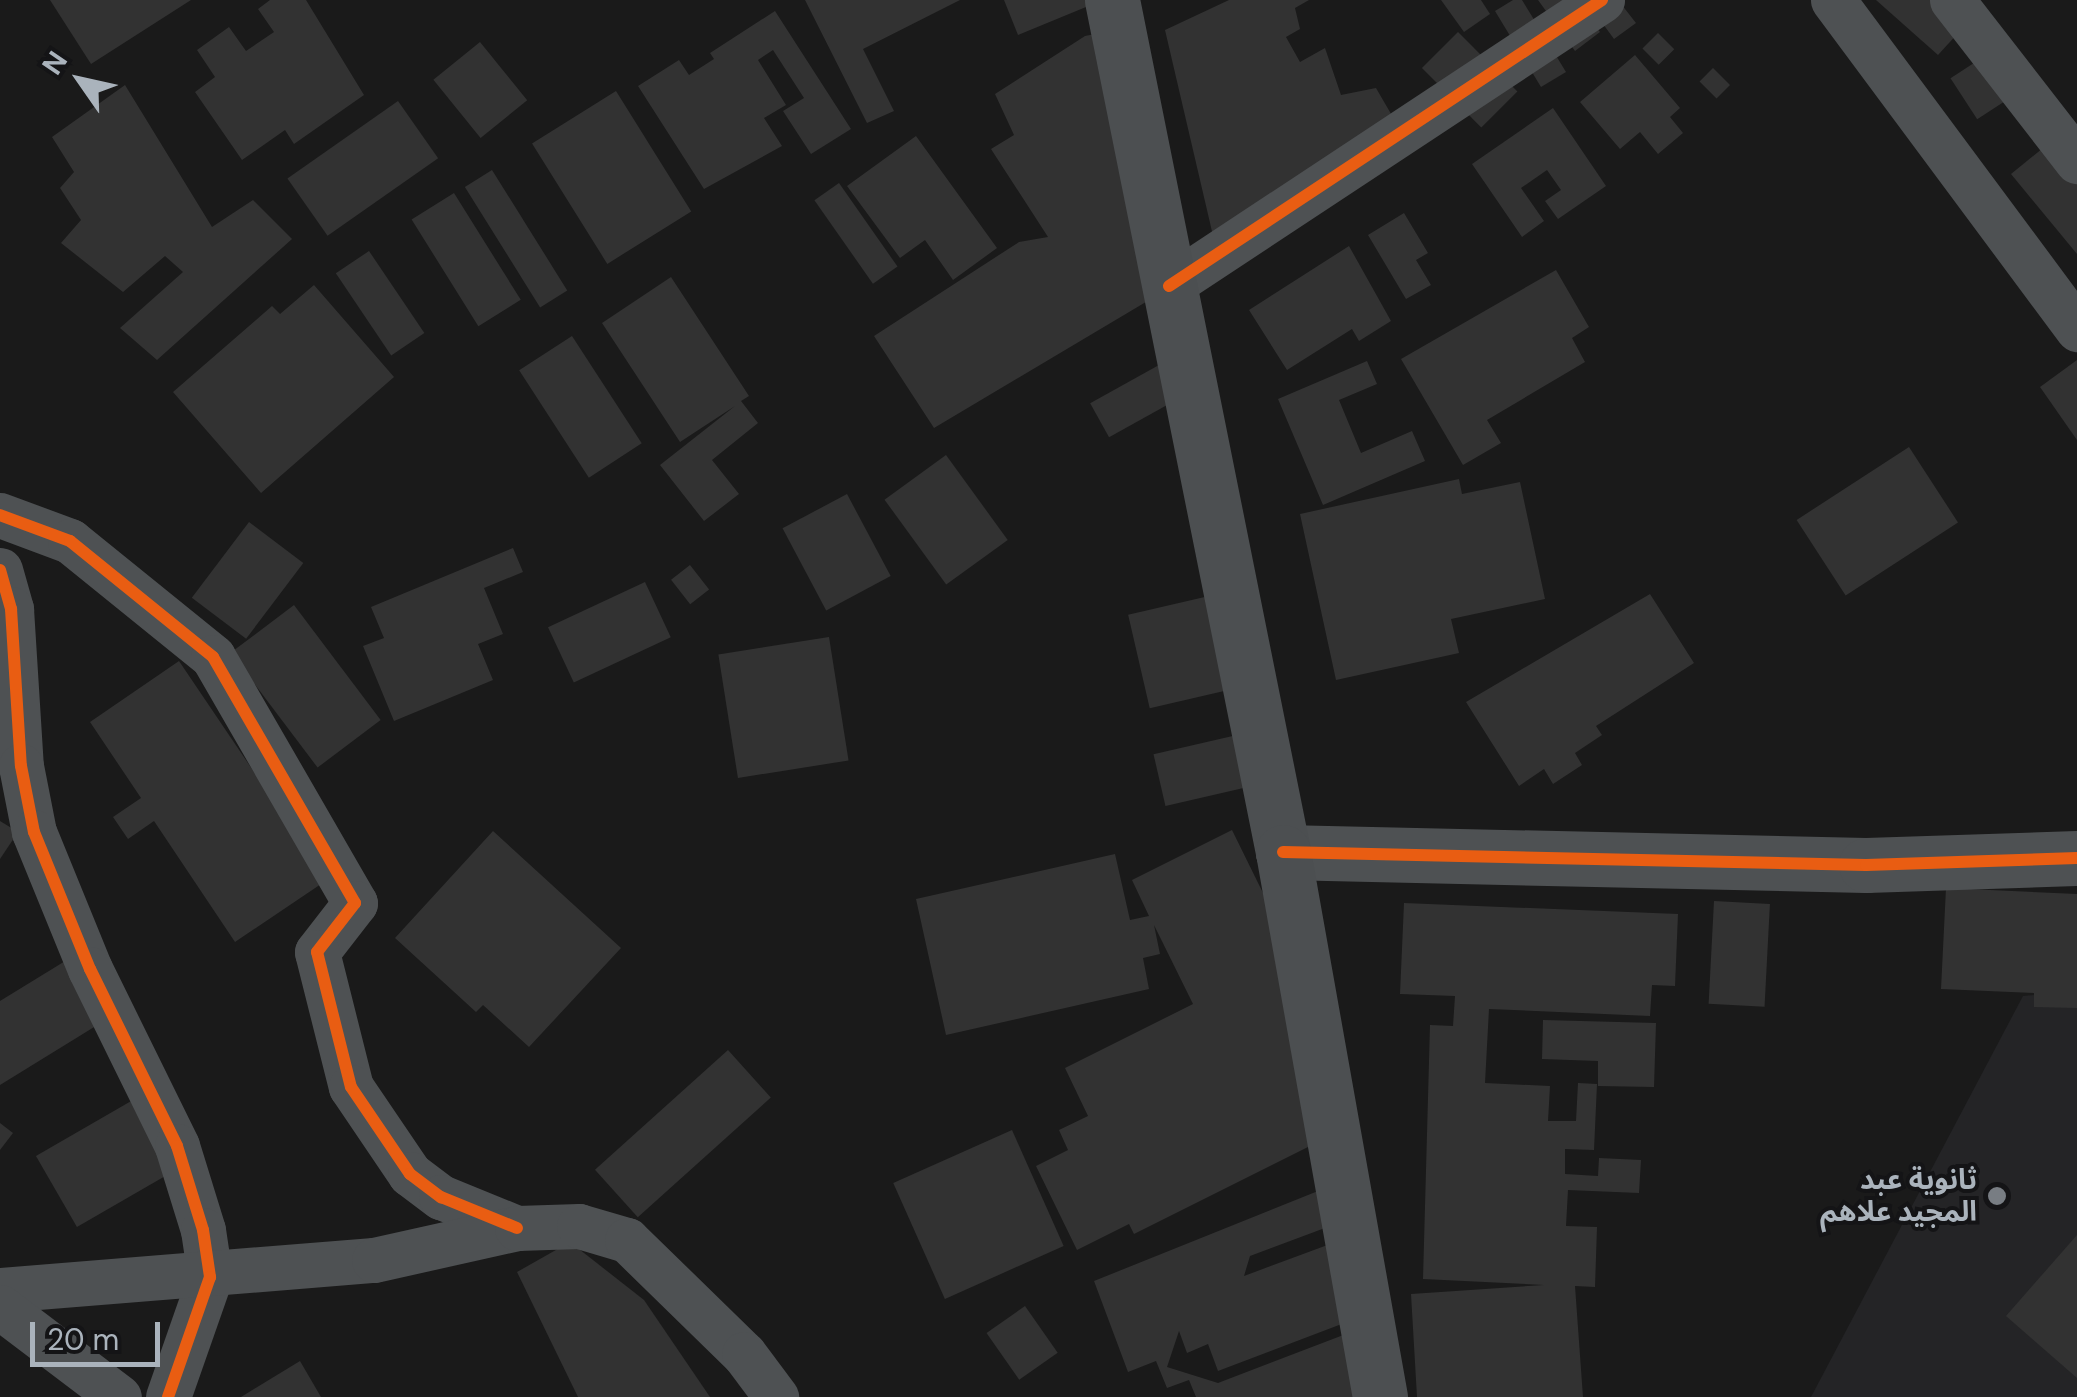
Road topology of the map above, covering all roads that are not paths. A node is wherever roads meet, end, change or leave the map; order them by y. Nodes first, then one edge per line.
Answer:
1 (1112, 0) edge
2 (1602, 0) edge
3 (1832, 0) edge
4 (1952, 0) edge
5 (2077, 161) edge
6 (1169, 286) junction
7 (2077, 328) edge
8 (0, 514) edge
9 (0, 570) edge
10 (1283, 852) junction
11 (2077, 858) edge
12 (517, 1228) junction
13 (210, 1278) junction
14 (0, 1290) edge
15 (0, 1307) edge
16 (119, 1397) edge
17 (168, 1397) edge
18 (776, 1397) edge
19 (1380, 1397) edge

1 - 6 main road
2 - 6 street
3 - 7 street
4 - 5 street
6 - 10 main road
8 - 12 street
9 - 13 street
10 - 11 street
10 - 19 main road
12 - 13 street
12 - 18 street
13 - 14 street
13 - 17 street
15 - 16 street

